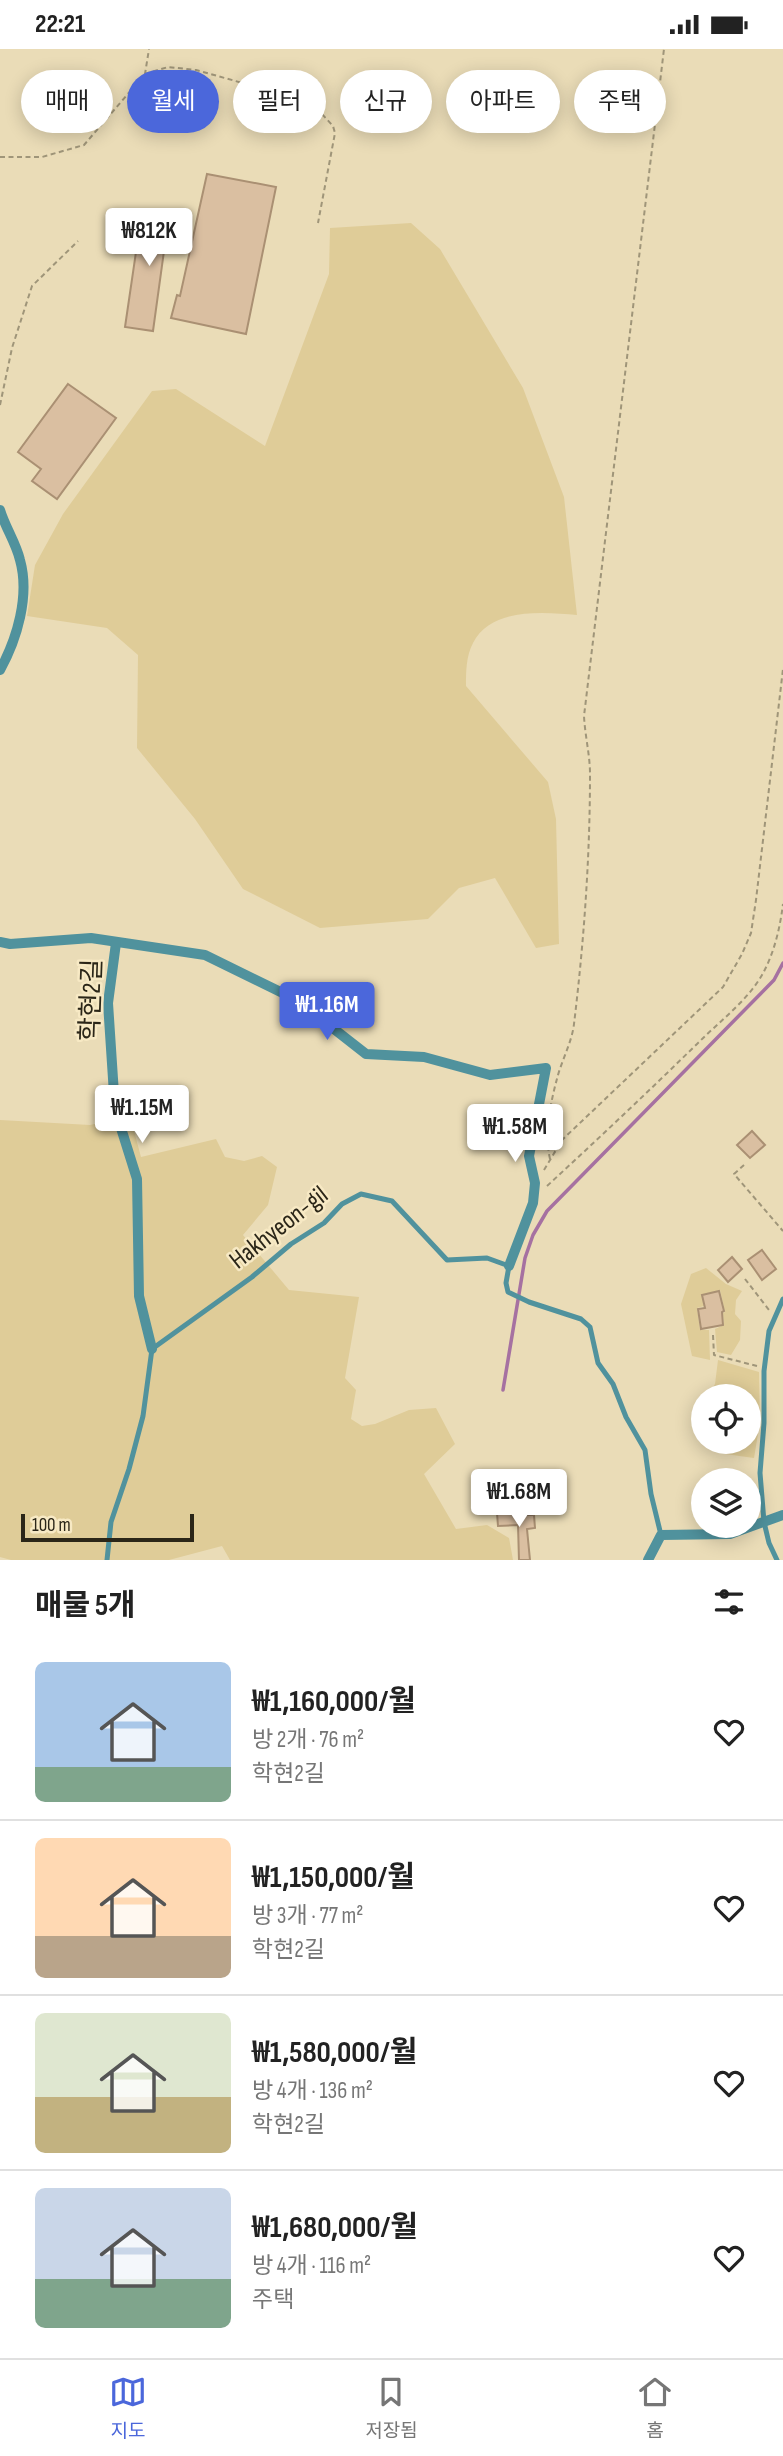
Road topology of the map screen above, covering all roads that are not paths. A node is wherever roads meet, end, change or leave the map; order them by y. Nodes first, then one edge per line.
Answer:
1 (0, 510) edge
2 (0, 670) edge
3 (0, 942) edge
4 (116, 943) junction
5 (509, 1266) junction
6 (783, 1299) edge
7 (152, 1349) junction
8 (783, 1515) edge
9 (764, 1522) junction
10 (661, 1535) junction
11 (107, 1560) edge
12 (648, 1560) edge
13 (777, 1560) edge

1 - 2 street
3 - 4 street
4 - 5 street, 학현2길
4 - 7 street, 학현2길
5 - 7 lane, Hakhyeon-gil
5 - 10 lane
6 - 9 lane
7 - 11 lane
8 - 9 street
9 - 10 street
9 - 13 lane
10 - 12 street

